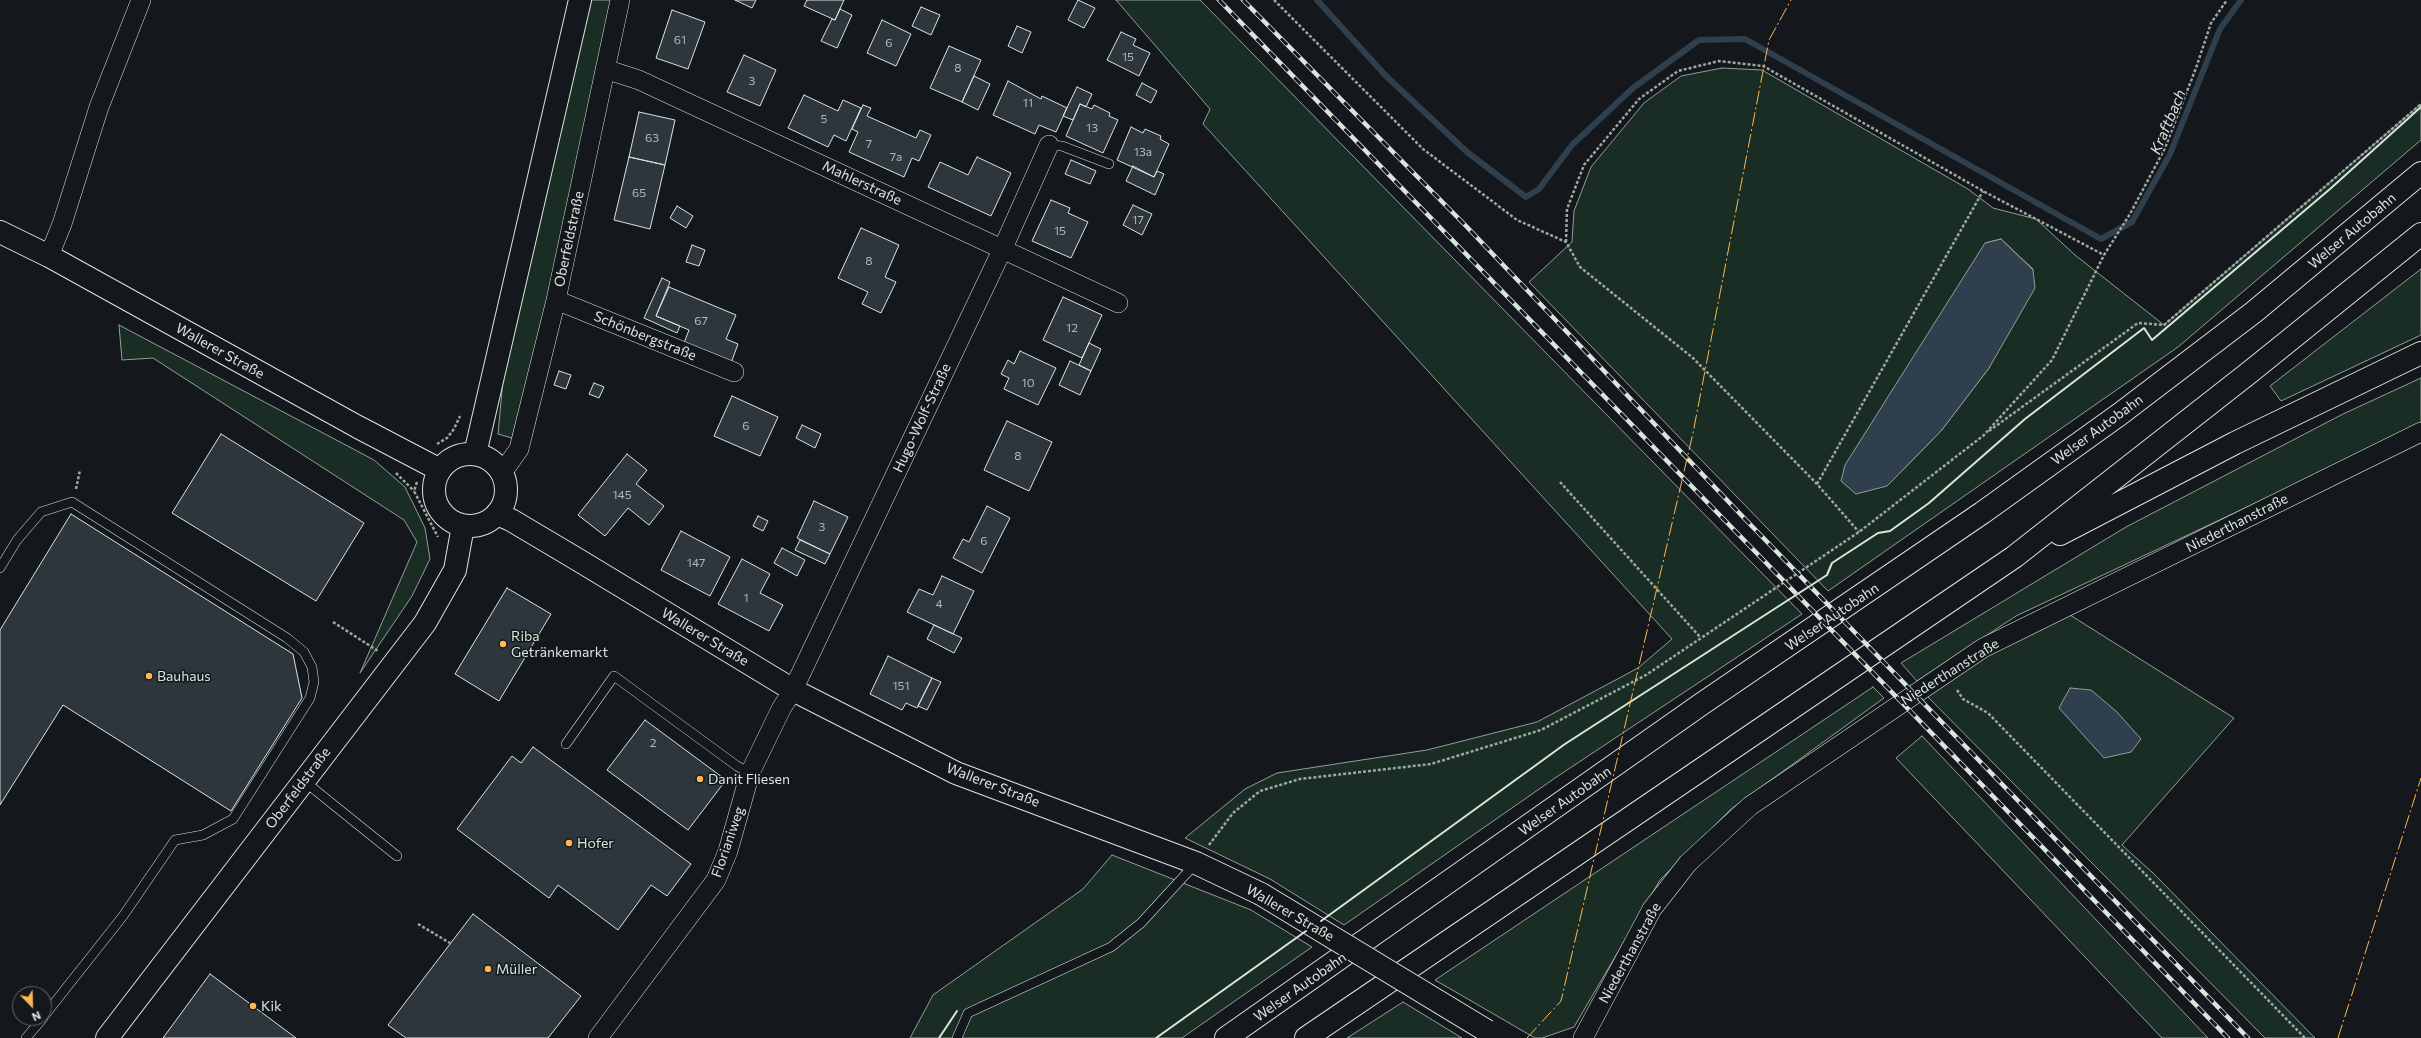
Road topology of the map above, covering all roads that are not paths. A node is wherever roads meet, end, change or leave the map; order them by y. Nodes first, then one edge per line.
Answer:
1 (142, 0) edge
2 (580, 0) edge
3 (620, 0) edge
4 (605, 69) junction
5 (1049, 145) joint
6 (1109, 164) dead end
7 (2421, 173) edge
8 (0, 232) edge
9 (2421, 234) edge
10 (1003, 248) junction
11 (49, 256) junction
12 (556, 300) junction
13 (1118, 303) dead end
14 (2421, 353) edge
15 (734, 372) dead end
16 (2421, 432) edge
17 (475, 454) junction
18 (432, 465) junction
19 (502, 473) junction
20 (497, 514) junction
21 (463, 526) junction
22 (2014, 557) junction
23 (0, 568) edge
24 (792, 690) junction
25 (566, 744) dead end
26 (750, 773) junction
27 (304, 780) junction
28 (397, 856) dead end
29 (1196, 863) junction
30 (52, 1006) edge
31 (36, 1026) edge
32 (1492, 1035) edge
33 (26, 1038) edge
34 (107, 1038) edge
35 (598, 1038) edge
36 (957, 1038) edge
37 (1226, 1038) edge
38 (1306, 1038) edge
39 (1583, 1038) edge

1 - 11 street
2 - 17 main road
3 - 4 street, Oberfeldstraße
4 - 10 street, Mahlerstraße
4 - 12 street, Oberfeldstraße
5 - 6 lane
5 - 10 street, Hugo-Wolf-Straße
7 - 37 main road, Welser Autobahn
8 - 11 main road, Wallerer Straße
9 - 22 main road
10 - 13 street, Mahlerstraße
10 - 24 street, Hugo-Wolf-Straße
11 - 18 main road, Wallerer Straße
12 - 15 street, Schönbergstraße
12 - 19 street, Oberfeldstraße
14 - 22 main road
16 - 39 street, Niederthanstraße
17 - 18 main road
17 - 19 main road
18 - 21 main road
19 - 20 main road
20 - 21 main road
20 - 24 main road, Wallerer Straße
21 - 27 main road, Oberfeldstraße
22 - 38 main road
23 - 30 lane
24 - 26 street, Florianiweg
24 - 29 main road, Wallerer Straße
25 - 26 lane
26 - 35 street, Florianiweg
27 - 28 lane
27 - 34 main road, Oberfeldstraße
29 - 32 main road, Wallerer Straße, bridge
29 - 36 lane
31 - 33 lane

